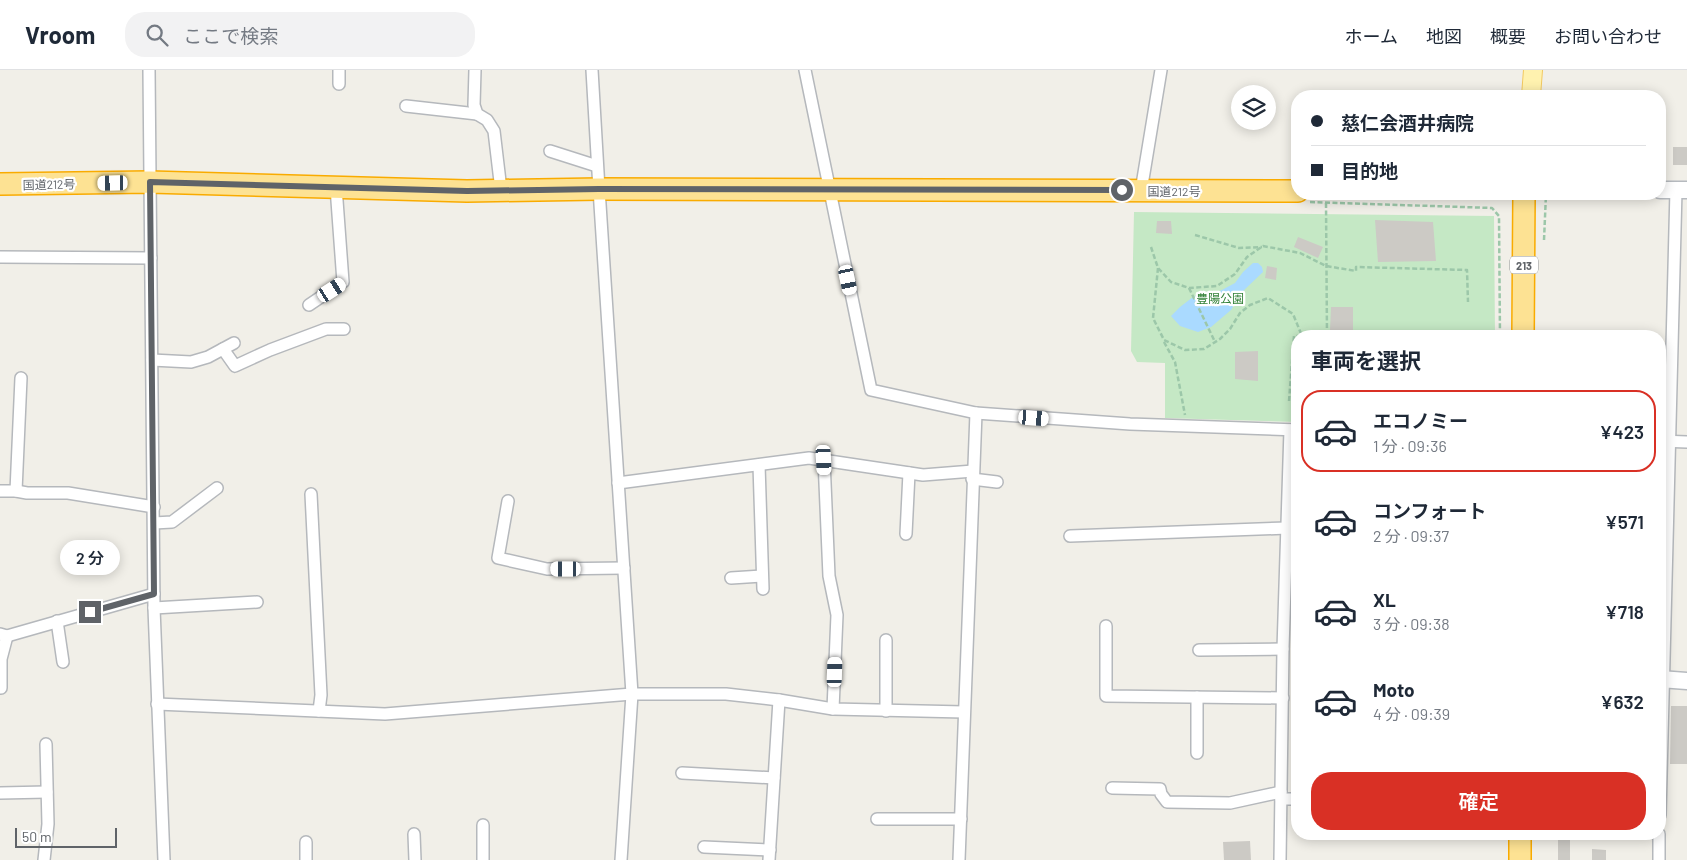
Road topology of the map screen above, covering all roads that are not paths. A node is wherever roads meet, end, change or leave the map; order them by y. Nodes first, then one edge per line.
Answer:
1 (149, 70) edge
2 (339, 70) edge
3 (475, 70) edge
4 (592, 70) edge
5 (805, 70) edge
6 (1161, 70) edge
7 (1533, 70) edge
8 (339, 84) dead end
9 (1531, 90) edge
10 (406, 106) dead end
11 (478, 114) junction
12 (550, 151) dead end
13 (597, 166) junction
14 (150, 182) junction
15 (0, 184) edge
16 (336, 187) junction
17 (599, 189) junction
18 (829, 189) junction
19 (501, 190) junction
20 (1142, 190) junction
21 (1674, 190) edge
22 (1291, 191) edge
23 (1524, 200) edge
24 (0, 257) edge
25 (152, 258) junction
26 (309, 305) dead end
27 (344, 329) dead end
28 (1523, 330) edge
29 (234, 343) dead end
30 (223, 349) junction
31 (152, 360) junction
32 (21, 378) dead end
33 (1666, 391) edge
34 (976, 414) junction
35 (1291, 430) edge
36 (1666, 441) edge
37 (1687, 442) edge
38 (824, 460) junction
39 (759, 465) junction
40 (909, 473) junction
41 (973, 475) junction
42 (1291, 479) edge
43 (998, 482) dead end
44 (618, 483) junction
45 (217, 488) dead end
46 (0, 491) edge
47 (16, 491) junction
48 (311, 494) dead end
49 (508, 501) dead end
50 (154, 507) junction
51 (154, 523) junction
52 (1288, 528) junction
53 (906, 534) dead end
54 (1070, 536) dead end
55 (624, 568) junction
56 (762, 576) junction
57 (731, 578) dead end
58 (763, 589) dead end
59 (154, 594) junction
60 (257, 602) dead end
61 (154, 608) junction
62 (57, 622) junction
63 (1106, 626) dead end
64 (3, 635) edge
65 (886, 640) dead end
66 (1283, 649) junction
67 (1199, 650) dead end
68 (63, 662) dead end
69 (1666, 680) edge
70 (1687, 681) edge
71 (1, 688) edge
72 (632, 694) junction
73 (1197, 697) junction
74 (1283, 698) junction
75 (778, 700) junction
76 (157, 704) junction
77 (833, 710) junction
78 (886, 710) junction
79 (319, 711) junction
80 (964, 712) junction
81 (46, 744) dead end
82 (1197, 753) dead end
83 (682, 773) dead end
84 (774, 778) junction
85 (1112, 788) dead end
86 (47, 792) junction
87 (0, 793) edge
88 (1281, 795) junction
89 (1291, 798) edge
90 (877, 819) dead end
91 (961, 819) junction
92 (483, 825) dead end
93 (414, 834) dead end
94 (1520, 840) edge
95 (1660, 840) edge
96 (306, 842) dead end
97 (704, 848) dead end
98 (769, 855) edge
99 (44, 860) edge
100 (164, 860) edge
101 (306, 860) edge
102 (414, 860) edge
103 (483, 860) edge
104 (621, 860) edge
105 (959, 860) edge
106 (1280, 860) edge
107 (1520, 860) edge
108 (1659, 860) edge

1 - 14 street
2 - 8 street
3 - 11 street
4 - 13 street
5 - 18 street
6 - 20 street
7 - 9 main road
10 - 11 street
11 - 19 street
12 - 13 street
13 - 17 street
14 - 15 highway, 国道212号
14 - 16 highway, 国道212号
14 - 25 street
16 - 19 highway, 国道212号
16 - 26 street
17 - 18 highway, 国道212号
17 - 19 highway, 国道212号
17 - 44 street
18 - 20 highway, 国道212号
18 - 34 street
20 - 22 highway, 国道212号
21 - 33 street
23 - 28 highway, 213
24 - 25 street
25 - 31 street
27 - 30 street
29 - 30 street
30 - 31 street
31 - 50 street
32 - 47 street
34 - 35 street
34 - 41 street
36 - 37 street
38 - 39 street
38 - 40 street
38 - 77 street
39 - 44 street
39 - 56 street
40 - 41 street
40 - 53 street
41 - 43 street
41 - 80 street
42 - 52 street
44 - 55 street
45 - 51 street
46 - 47 street
47 - 50 street
48 - 79 street
49 - 55 street
50 - 51 street
51 - 59 street
52 - 54 street
52 - 66 street
55 - 72 street
56 - 57 street
56 - 58 street
59 - 61 street
59 - 62 street
60 - 61 street
61 - 76 street
62 - 64 street
62 - 68 street
63 - 73 street
64 - 71 street
65 - 78 street
66 - 67 street
66 - 74 street
69 - 70 street
72 - 75 street
72 - 79 street
72 - 104 street
73 - 74 street
73 - 82 street
74 - 88 street
75 - 77 street
75 - 84 street
76 - 79 street
76 - 100 street
77 - 78 street
78 - 80 street
80 - 91 street
81 - 86 street
83 - 84 street
84 - 98 street
85 - 88 street
86 - 87 street
86 - 99 street
88 - 89 street
88 - 106 street
90 - 91 street
91 - 105 street
92 - 103 street
93 - 102 street
94 - 107 highway
95 - 108 street
96 - 101 street
97 - 98 street

